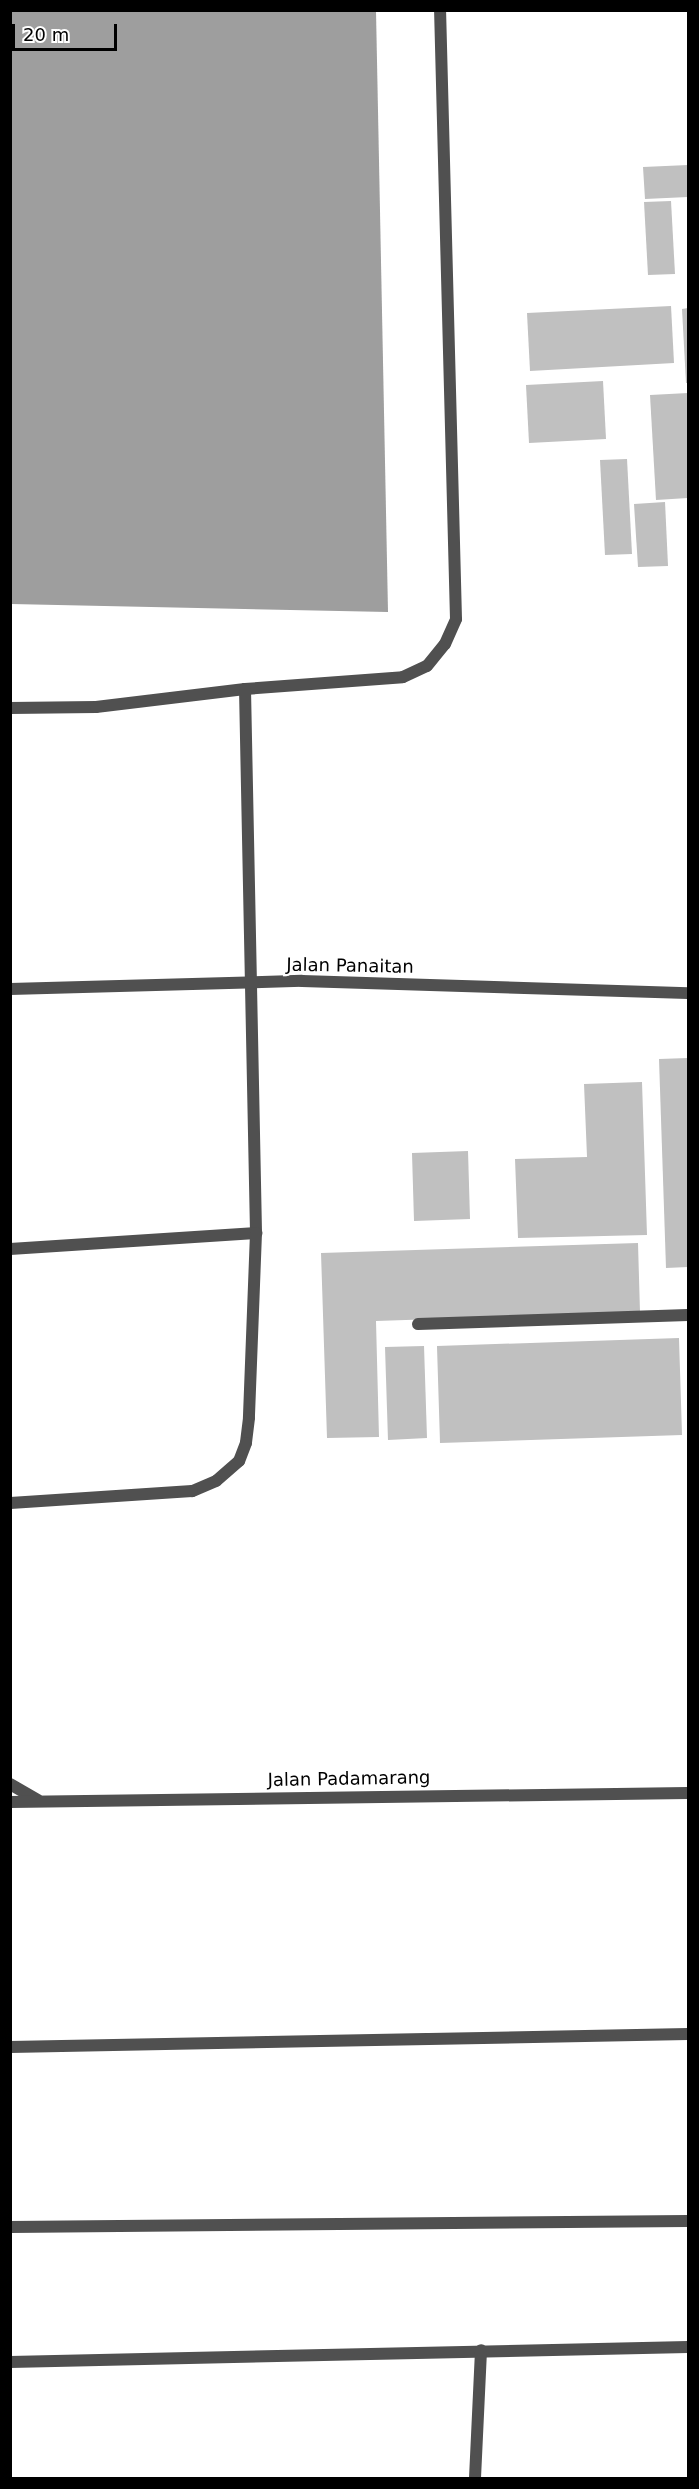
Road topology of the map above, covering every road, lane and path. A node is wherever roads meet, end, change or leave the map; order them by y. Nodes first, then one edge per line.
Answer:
1 (440, 10) edge
2 (245, 690) junction
3 (10, 708) edge
4 (248, 984) junction
5 (10, 989) edge
6 (688, 993) edge
7 (256, 1233) junction
8 (10, 1249) edge
9 (688, 1315) edge
10 (418, 1324) dead end
11 (10, 1503) edge
12 (10, 1784) edge
13 (688, 1793) edge
14 (39, 1801) junction
15 (10, 1802) edge
16 (688, 2034) edge
17 (10, 2047) edge
18 (688, 2221) edge
19 (10, 2227) edge
20 (688, 2347) edge
21 (482, 2350) junction
22 (10, 2362) edge
23 (475, 2478) edge

1 - 2 lane
2 - 3 lane
2 - 4 lane
4 - 5 lane, Jalan Panaitan
4 - 6 lane, Jalan Panaitan
4 - 7 lane
7 - 8 lane
7 - 11 lane
9 - 10 lane
12 - 14 lane
13 - 14 lane, Jalan Padamarang
14 - 15 lane, Jalan Padamarang
16 - 17 lane
18 - 19 lane
20 - 21 lane
21 - 22 lane
21 - 23 lane

